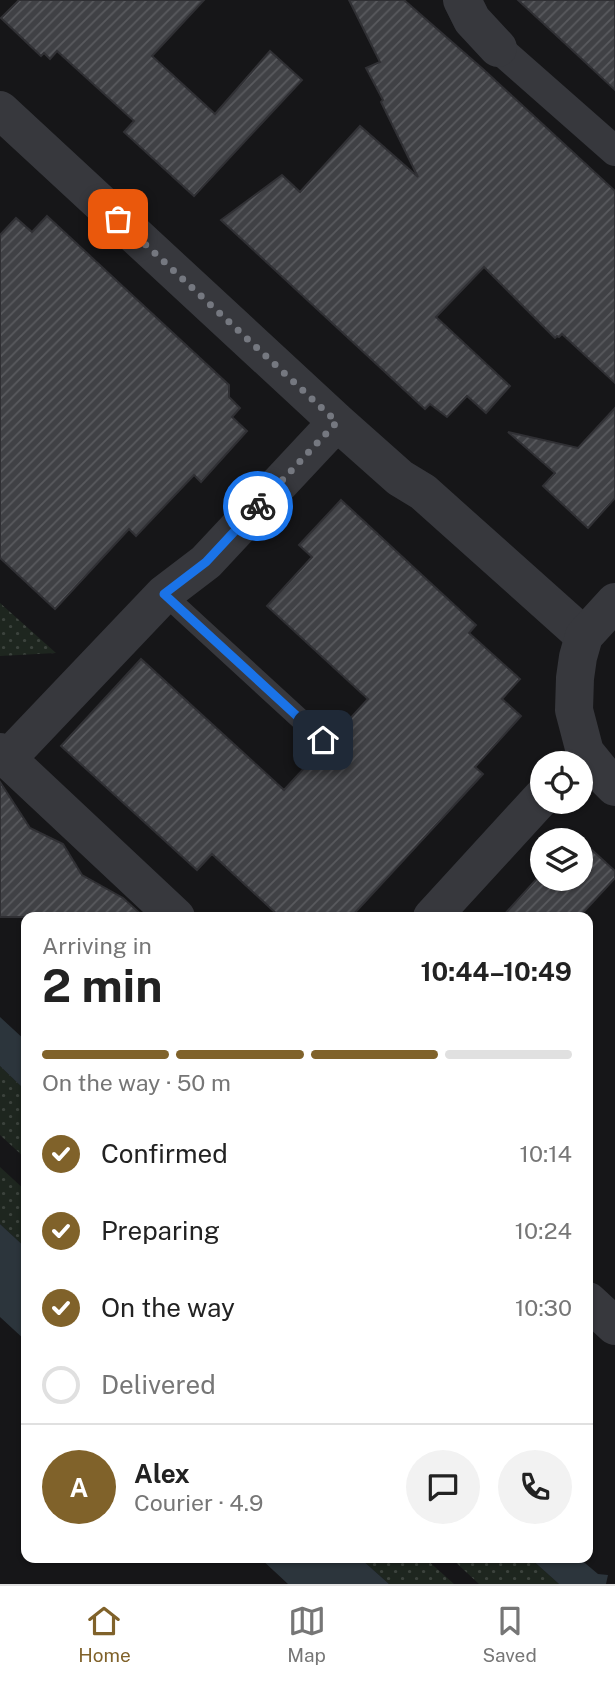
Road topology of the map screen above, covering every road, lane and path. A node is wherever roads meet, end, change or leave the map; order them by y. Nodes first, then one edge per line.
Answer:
1 (462, 0) edge
2 (498, 48) joint
3 (0, 110) edge
4 (615, 151) edge
5 (337, 422) junction
6 (164, 594) junction
7 (615, 602) edge
8 (584, 636) junction
9 (323, 740) dead end
10 (578, 751) edge
11 (4, 756) edge
12 (593, 768) edge
13 (615, 787) edge
14 (530, 810) edge
15 (171, 912) edge
16 (437, 912) edge
17 (593, 1306) edge
18 (615, 1326) edge

1 - 2 street
2 - 4 street
3 - 5 street
5 - 6 street
5 - 8 street
6 - 9 lane
6 - 11 street
7 - 8 street
8 - 10 street
11 - 15 street
12 - 13 street
14 - 16 street
17 - 18 street

